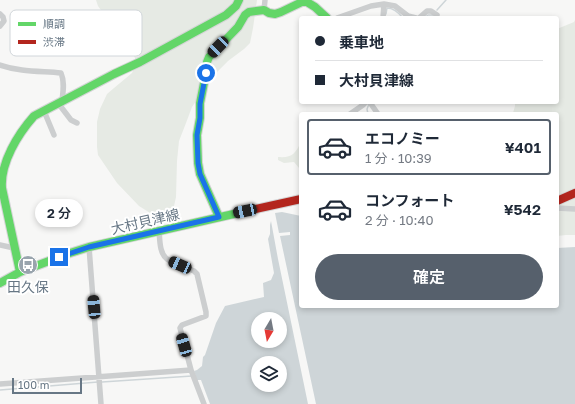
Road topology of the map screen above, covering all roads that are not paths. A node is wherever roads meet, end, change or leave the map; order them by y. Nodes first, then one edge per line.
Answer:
1 (239, 0) edge
2 (265, 0) edge
3 (384, 4) junction
4 (264, 10) junction
5 (0, 14) edge
6 (437, 15) dead end
7 (325, 16) edge
8 (343, 16) edge
9 (383, 16) edge
10 (408, 16) edge
11 (421, 16) edge
12 (0, 26) edge
13 (0, 65) edge
14 (60, 102) junction
15 (366, 104) edge
16 (370, 104) edge
17 (44, 111) junction
18 (353, 112) edge
19 (376, 112) edge
20 (77, 123) dead end
21 (54, 135) dead end
22 (0, 179) edge
23 (575, 193) edge
24 (299, 199) edge
25 (559, 200) edge
26 (559, 208) edge
27 (575, 209) edge
28 (219, 217) junction
29 (159, 230) junction
30 (0, 245) edge
31 (89, 247) junction
32 (14, 248) junction
33 (20, 272) junction
34 (0, 283) edge
35 (192, 371) junction
36 (99, 378) junction
37 (0, 384) edge
38 (101, 404) edge
39 (204, 404) edge

1 - 14 street
2 - 4 street
3 - 8 street
3 - 9 street
3 - 10 street
4 - 7 street
4 - 28 street
5 - 12 street
6 - 11 street
13 - 14 street
14 - 17 street
14 - 20 street
15 - 18 street
16 - 19 street
17 - 21 street
17 - 22 street
22 - 32 street
23 - 25 street
24 - 28 street, 大村貝津線
26 - 27 street
28 - 29 street, 大村貝津線
29 - 31 street, 大村貝津線
29 - 35 street
30 - 32 street
31 - 33 street, 大村貝津線
31 - 36 street
32 - 33 street
33 - 34 street, 大村貝津線
35 - 36 street
35 - 39 street
36 - 37 street
36 - 38 street

